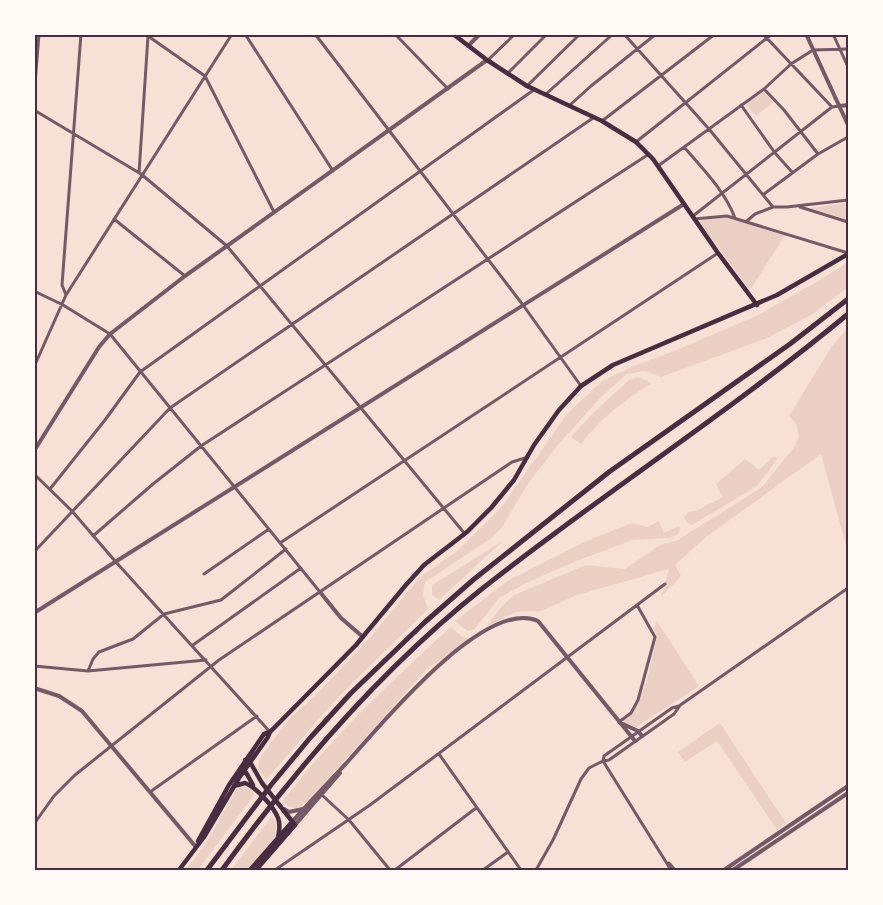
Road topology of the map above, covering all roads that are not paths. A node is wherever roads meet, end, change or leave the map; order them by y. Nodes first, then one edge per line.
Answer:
1 (39, 34) edge
2 (81, 34) edge
3 (232, 34) edge
4 (245, 34) edge
5 (315, 34) edge
6 (395, 34) edge
7 (480, 34) edge
8 (515, 34) edge
9 (547, 34) edge
10 (580, 34) edge
11 (613, 34) edge
12 (624, 34) edge
13 (656, 34) edge
14 (716, 34) edge
15 (763, 34) edge
16 (772, 34) edge
17 (806, 34) edge
18 (833, 34) edge
19 (148, 35) edge
20 (454, 35) edge
21 (767, 38) junction
22 (468, 46) junction
23 (840, 48) junction
24 (849, 49) edge
25 (638, 50) junction
26 (813, 50) junction
27 (487, 60) junction
28 (791, 64) junction
29 (849, 67) edge
30 (508, 73) junction
31 (205, 76) junction
32 (662, 76) junction
33 (528, 86) junction
34 (449, 89) junction
35 (535, 89) junction
36 (764, 89) junction
37 (546, 94) junction
38 (34, 97) edge
39 (686, 104) junction
40 (570, 105) junction
41 (741, 105) junction
42 (849, 105) edge
43 (840, 106) junction
44 (832, 107) junction
45 (34, 110) edge
46 (595, 117) junction
47 (603, 121) junction
48 (849, 125) edge
49 (709, 129) junction
50 (390, 131) junction
51 (802, 133) junction
52 (74, 134) junction
53 (849, 137) edge
54 (636, 142) junction
55 (684, 146) junction
56 (775, 153) junction
57 (649, 154) junction
58 (818, 154) junction
59 (658, 166) junction
60 (333, 171) junction
61 (421, 172) junction
62 (792, 172) junction
63 (140, 173) junction
64 (747, 174) junction
65 (723, 194) junction
66 (764, 194) junction
67 (849, 200) edge
68 (684, 204) junction
69 (798, 206) junction
70 (773, 207) junction
71 (274, 212) junction
72 (453, 215) junction
73 (693, 218) junction
74 (735, 218) junction
75 (114, 219) junction
76 (746, 222) junction
77 (849, 222) edge
78 (227, 246) junction
79 (718, 253) junction
80 (849, 254) edge
81 (488, 259) junction
82 (185, 276) junction
83 (261, 286) junction
84 (34, 291) edge
85 (66, 295) junction
86 (849, 299) edge
87 (63, 305) junction
88 (523, 305) junction
89 (757, 305) junction
90 (849, 314) edge
91 (293, 324) junction
92 (110, 334) junction
93 (561, 358) junction
94 (326, 365) junction
95 (34, 367) edge
96 (140, 372) junction
97 (581, 386) junction
98 (361, 406) junction
99 (170, 408) junction
100 (201, 446) junction
101 (34, 451) edge
102 (527, 458) junction
103 (405, 460) junction
104 (34, 474) edge
105 (234, 486) junction
106 (50, 489) junction
107 (444, 507) junction
108 (72, 511) junction
109 (269, 529) junction
110 (465, 534) junction
111 (93, 536) junction
112 (280, 543) junction
113 (286, 549) junction
114 (34, 552) edge
115 (115, 561) junction
116 (301, 568) junction
117 (204, 574) dead end
118 (665, 584) dead end
119 (849, 588) edge
120 (320, 591) junction
121 (637, 605) junction
122 (34, 613) edge
123 (164, 614) junction
124 (363, 638) junction
125 (193, 645) junction
126 (568, 657) junction
127 (206, 660) junction
128 (34, 666) edge
129 (212, 666) junction
130 (88, 671) junction
131 (34, 688) edge
132 (679, 706) junction
133 (257, 716) junction
134 (619, 722) junction
135 (638, 731) junction
136 (270, 732) junction
137 (631, 735) junction
138 (642, 736) junction
139 (635, 741) junction
140 (112, 746) junction
141 (258, 751) junction
142 (439, 754) junction
143 (351, 758) junction
144 (603, 761) junction
145 (246, 764) junction
146 (256, 773) junction
147 (234, 786) junction
148 (849, 786) edge
149 (257, 790) junction
150 (150, 792) junction
151 (849, 793) edge
152 (322, 795) junction
153 (476, 807) junction
154 (282, 808) junction
155 (303, 809) junction
156 (278, 817) junction
157 (349, 820) junction
158 (35, 822) edge
159 (294, 824) junction
160 (289, 829) junction
161 (278, 838) junction
162 (772, 842) junction
163 (196, 848) junction
164 (508, 852) junction
165 (733, 868) edge
166 (179, 870) edge
167 (207, 870) edge
168 (222, 870) edge
169 (250, 870) edge
170 (256, 870) edge
171 (275, 870) edge
172 (390, 870) edge
173 (394, 870) edge
174 (483, 870) edge
175 (521, 870) edge
176 (536, 870) edge
177 (673, 870) edge
178 (724, 870) edge

1 - 38 street
2 - 52 street
3 - 31 street
4 - 60 street
5 - 50 street
6 - 34 street
7 - 22 street
8 - 27 street
9 - 30 street
10 - 33 street
11 - 37 street
12 - 25 street
13 - 25 street
14 - 32 street
15 - 21 street
16 - 21 street
17 - 26 street
18 - 23 street
19 - 31 street
19 - 63 street
20 - 22 main road
21 - 28 street
21 - 39 street
22 - 27 main road
23 - 24 street
23 - 26 street
23 - 29 street
25 - 32 street
25 - 40 street
26 - 28 street
26 - 43 street
27 - 30 main road
27 - 34 street
28 - 36 street
28 - 44 street
30 - 33 main road
31 - 63 street
31 - 71 street
32 - 39 street
32 - 47 street
33 - 35 main road
34 - 50 street
35 - 37 main road
35 - 61 street
36 - 41 street
36 - 51 street
37 - 40 main road
39 - 49 street
39 - 54 street
40 - 46 main road
41 - 49 street
41 - 56 street
42 - 43 street
43 - 44 street
43 - 48 street
44 - 51 street
45 - 52 street
46 - 47 main road
46 - 72 street
47 - 54 main road
49 - 55 street
49 - 64 street
50 - 60 street
50 - 61 street
51 - 56 street
51 - 58 street
52 - 63 street
52 - 85 street
53 - 58 street
54 - 57 main road
55 - 59 street
55 - 65 street
56 - 62 street
56 - 64 street
57 - 59 main road
57 - 81 street
58 - 62 street
59 - 68 main road
60 - 71 street
61 - 72 street
61 - 83 street
62 - 66 street
63 - 75 street
63 - 78 street
64 - 65 street
64 - 66 street
65 - 73 street
65 - 74 street
66 - 70 street
67 - 69 street
68 - 73 main road
68 - 88 street
69 - 70 street
69 - 77 street
70 - 76 street
71 - 78 street
72 - 81 street
72 - 91 street
73 - 74 street
73 - 79 main road
74 - 76 street
75 - 82 street
75 - 85 street
76 - 80 street
78 - 82 street
78 - 83 street
79 - 89 main road
79 - 93 street
80 - 89 main road
81 - 88 street
81 - 94 street
82 - 92 street
83 - 91 street
83 - 96 street
84 - 87 street
85 - 87 street
86 - 167 highway
87 - 92 street
87 - 95 street
88 - 93 street
88 - 98 street
89 - 97 main road
90 - 168 highway
91 - 94 street
91 - 99 street
92 - 96 street
92 - 101 street
93 - 97 street
93 - 103 street
94 - 98 street
94 - 100 street
96 - 99 street
96 - 106 street
97 - 102 main road
98 - 103 street
98 - 105 street
99 - 100 street
99 - 108 street
100 - 105 street
100 - 111 street
102 - 107 street
102 - 110 main road
103 - 107 street
103 - 112 street
104 - 106 street
105 - 109 street
105 - 115 street
106 - 108 street
107 - 110 street
107 - 120 street
108 - 111 street
108 - 114 street
109 - 112 street
109 - 117 street
110 - 124 main road
111 - 115 street
112 - 113 street
113 - 116 street
113 - 123 street
115 - 122 street
115 - 123 street
116 - 120 street
116 - 125 street
118 - 121 street
119 - 132 street
120 - 124 street
120 - 129 street
121 - 126 street
121 - 134 street
123 - 125 street
123 - 130 street
124 - 136 main road
125 - 127 street
126 - 134 street
126 - 142 street
126 - 143 street
127 - 129 street
127 - 130 street
128 - 130 street
129 - 133 street
129 - 140 street
131 - 140 street
132 - 135 street
132 - 138 street
133 - 136 street
133 - 150 street
134 - 135 street
134 - 137 street
135 - 137 street
135 - 138 street
136 - 141 main road
136 - 145 main road
137 - 139 street
137 - 144 street
138 - 139 street
139 - 144 street
140 - 150 street
140 - 158 street
141 - 145 main road
141 - 146 main road
142 - 153 street
142 - 157 street
143 - 152 street
143 - 155 street
144 - 176 street
144 - 177 street
145 - 146 main road
145 - 147 main road
145 - 149 main road
145 - 163 main road
146 - 154 main road
147 - 149 main road
147 - 163 main road
148 - 162 street
149 - 156 main road
150 - 163 street
151 - 162 street
152 - 157 street
152 - 159 street
153 - 164 street
153 - 173 street
154 - 155 street
154 - 159 main road
155 - 159 street
156 - 160 main road
156 - 161 main road
157 - 171 street
157 - 172 street
159 - 160 main road
160 - 161 main road
160 - 170 main road
161 - 169 main road
162 - 165 street
163 - 166 main road
164 - 174 street
164 - 175 street
165 - 178 street

